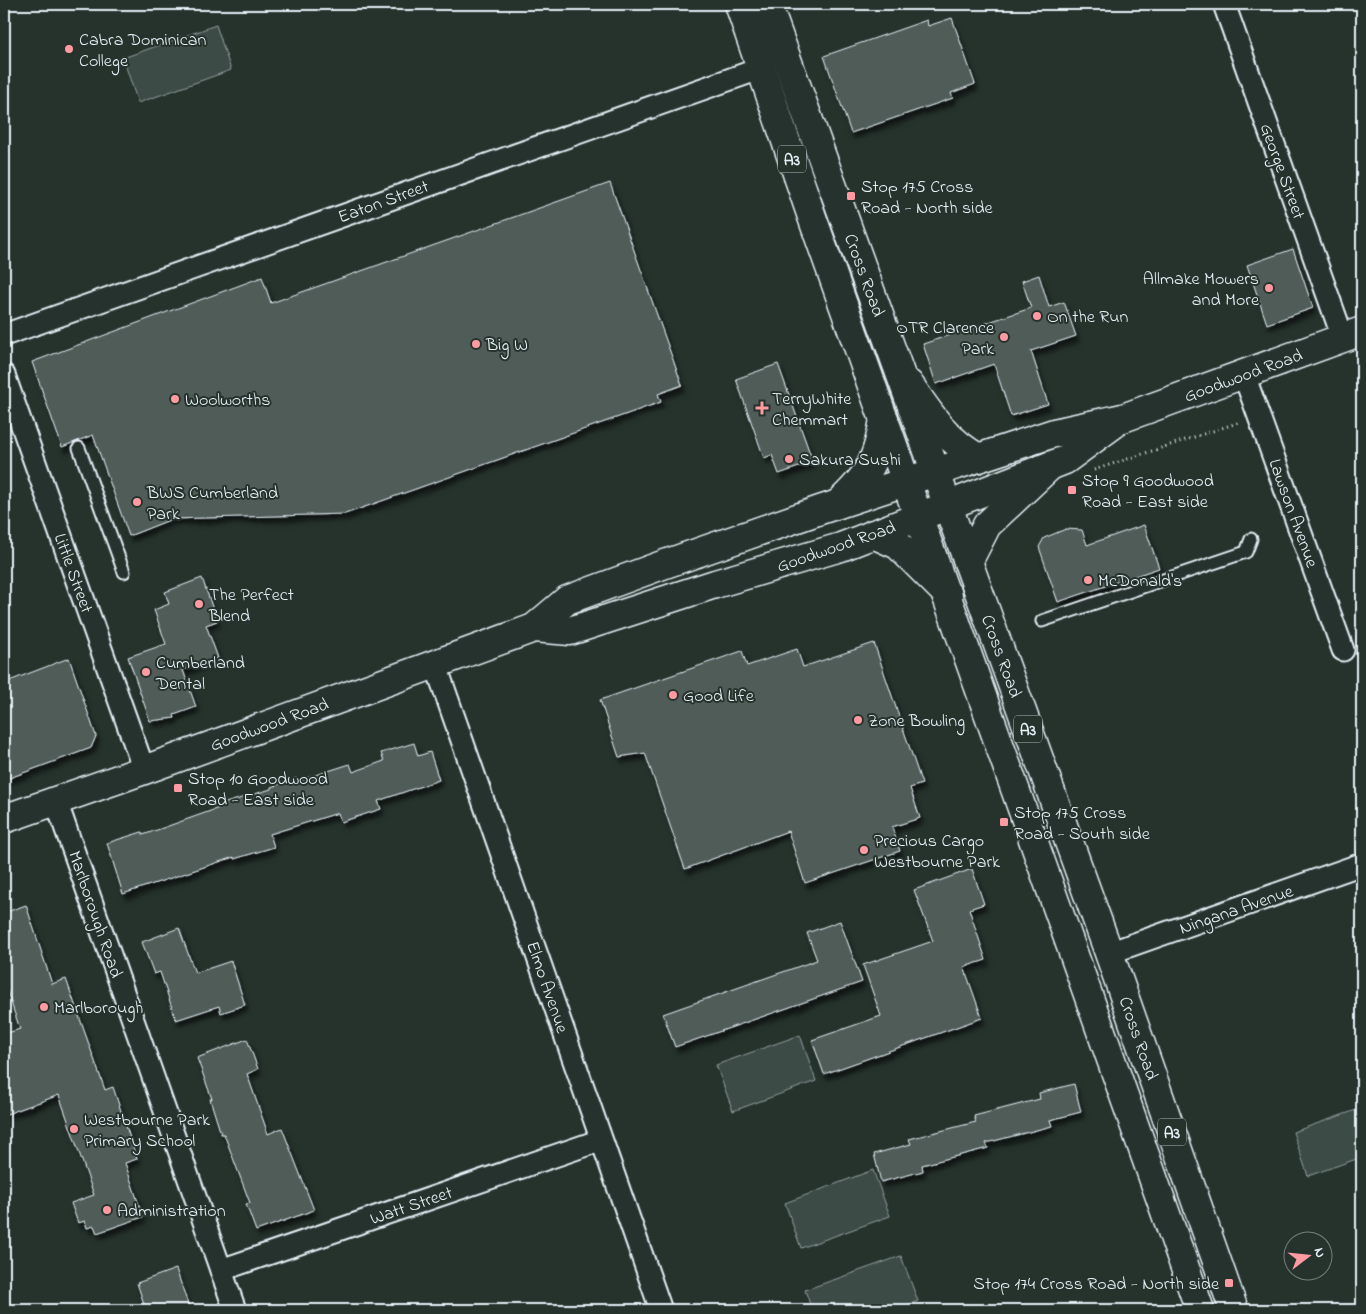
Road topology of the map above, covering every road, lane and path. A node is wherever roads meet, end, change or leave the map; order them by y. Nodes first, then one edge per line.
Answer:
1 (739, 4) edge
2 (767, 4) edge
3 (1224, 4) edge
4 (774, 63) junction
5 (1352, 334) edge
6 (4, 335) edge
7 (899, 371) junction
8 (4, 375) edge
9 (1244, 375) junction
10 (1123, 418) junction
11 (884, 419) junction
12 (1245, 421) dead end
13 (80, 448) dead end
14 (979, 458) junction
15 (1050, 466) junction
16 (936, 472) junction
17 (1085, 474) dead end
18 (907, 482) junction
19 (838, 504) junction
20 (948, 505) junction
21 (919, 516) junction
22 (873, 534) junction
23 (1251, 539) dead end
24 (968, 562) junction
25 (124, 572) dead end
26 (948, 595) junction
27 (1042, 621) dead end
28 (534, 628) junction
29 (1343, 650) dead end
30 (435, 663) junction
31 (144, 770) junction
32 (56, 801) junction
33 (4, 819) edge
34 (1362, 864) edge
35 (1109, 953) junction
36 (1079, 964) junction
37 (601, 1140) junction
38 (221, 1270) junction
39 (235, 1310) edge
40 (661, 1310) edge
41 (1200, 1310) edge
42 (1234, 1310) edge

1 - 4 main road, Cross Road / A3
2 - 4 main road, Cross Road / A3
3 - 5 street, George Street
4 - 6 street, Eaton Street
4 - 7 main road, Cross Road / A3
4 - 11 main road, Cross Road / A3
5 - 9 main road, Goodwood Road
7 - 14 main road
7 - 16 main road, Cross Road / A3
8 - 31 street, Little Street
9 - 10 main road, Goodwood Road
9 - 29 street, Lawson Avenue
10 - 14 main road, Goodwood Road
10 - 15 main road, Goodwood Road
11 - 18 main road, Cross Road / A3
11 - 19 main road
12 - 17 path
13 - 25 lane
14 - 16 main road, Goodwood Road
15 - 20 main road, Goodwood Road
15 - 24 main road
16 - 18 main road, Goodwood Road
16 - 20 main road, Cross Road / A3
18 - 19 main road, Goodwood Road
18 - 21 main road, Cross Road / A3
19 - 28 main road, Goodwood Road
20 - 21 main road, Goodwood Road
20 - 24 main road, Cross Road / A3
21 - 22 main road, Goodwood Road
21 - 26 main road, Cross Road / A3
22 - 26 main road
22 - 28 main road, Goodwood Road
23 - 27 lane
24 - 35 main road, Cross Road / A3
26 - 36 main road, Cross Road / A3
28 - 30 main road, Goodwood Road
30 - 31 main road, Goodwood Road
30 - 37 street, Elmo Avenue
31 - 32 main road, Goodwood Road
32 - 33 main road, Goodwood Road
32 - 38 street, Marlborough Road
34 - 35 street, Ningana Avenue
35 - 36 main road
35 - 42 main road, Cross Road / A3
36 - 41 main road, Cross Road / A3
37 - 38 street, Watt Street
37 - 40 street, Elmo Avenue
38 - 39 street, Marlborough Road

